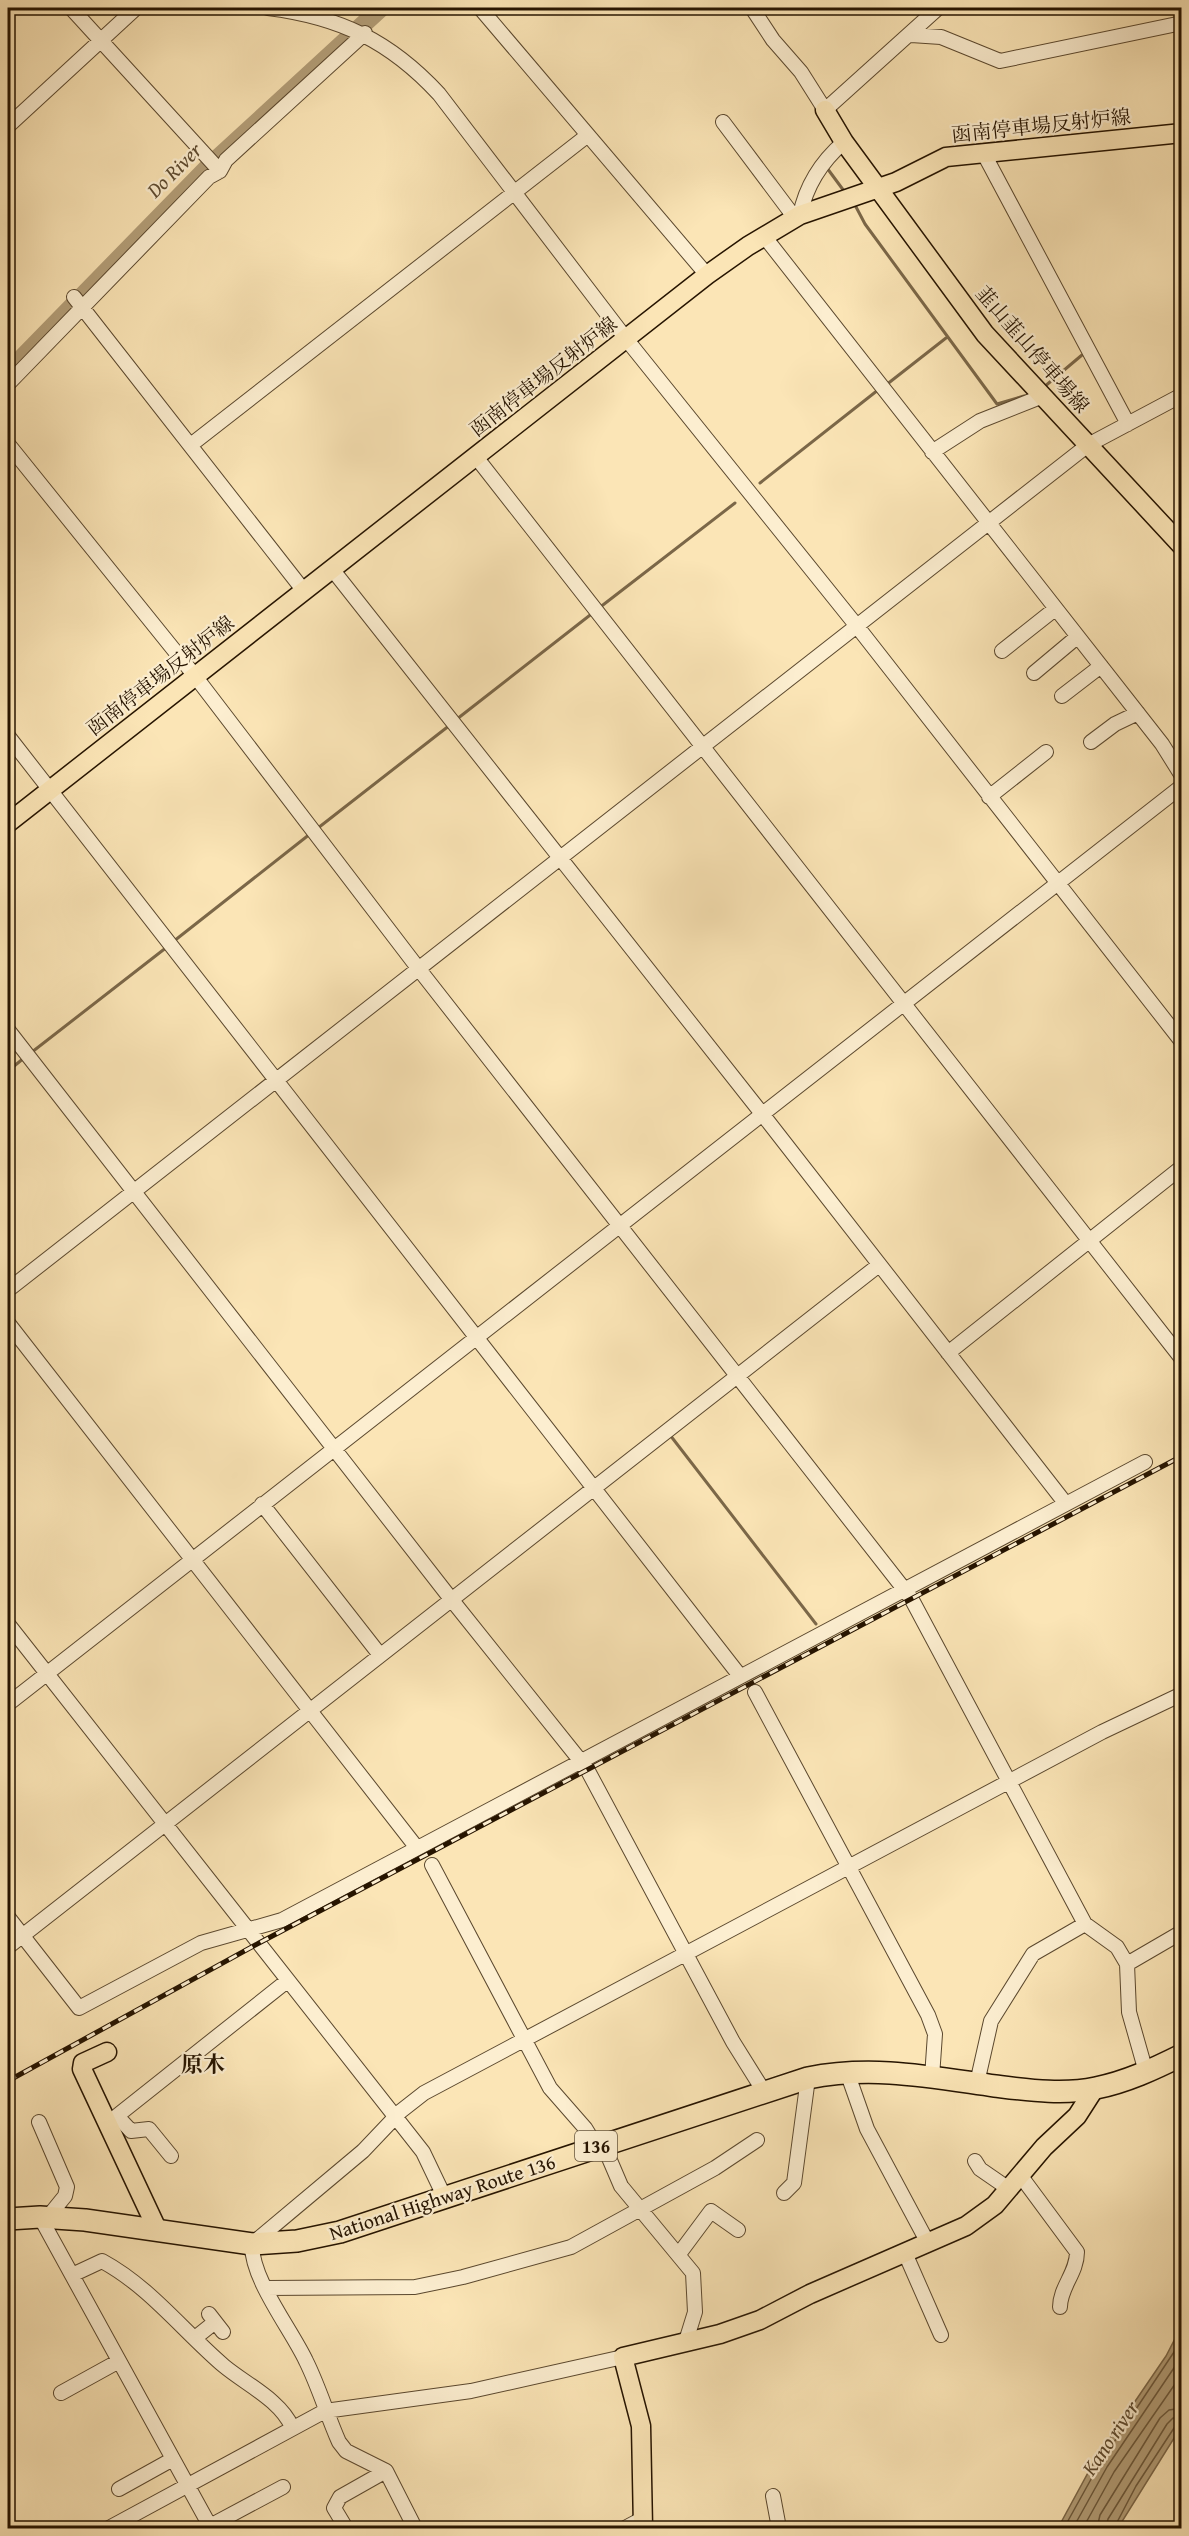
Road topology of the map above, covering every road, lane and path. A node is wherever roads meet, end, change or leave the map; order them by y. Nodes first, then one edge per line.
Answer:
1 (71, 8) edge
2 (136, 8) edge
3 (268, 8) edge
4 (480, 8) edge
5 (752, 8) edge
6 (937, 9) dead end
7 (1182, 23) edge
8 (365, 33) junction
9 (911, 35) junction
10 (101, 39) junction
11 (825, 110) junction
12 (723, 122) dead end
13 (8, 126) edge
14 (588, 135) junction
15 (1180, 135) edge
16 (844, 142) junction
17 (984, 154) junction
18 (220, 171) junction
19 (877, 188) junction
20 (516, 193) junction
21 (797, 216) junction
22 (764, 236) junction
23 (707, 275) junction
24 (78, 303) junction
25 (627, 340) junction
26 (8, 384) edge
27 (1182, 395) edge
28 (1043, 396) junction
29 (1128, 424) junction
30 (8, 444) edge
31 (192, 444) junction
32 (1088, 445) junction
33 (932, 452) junction
34 (476, 457) junction
35 (987, 523) junction
36 (1182, 546) edge
37 (332, 569) junction
38 (304, 591) junction
39 (1055, 609) junction
40 (856, 625) junction
41 (1077, 637) junction
42 (1002, 651) dead end
43 (1101, 666) junction
44 (1034, 673) dead end
45 (195, 676) junction
46 (1062, 696) dead end
47 (1138, 713) junction
48 (8, 736) edge
49 (1092, 742) dead end
50 (703, 747) junction
51 (1046, 752) dead end
52 (1182, 776) edge
53 (1182, 786) edge
54 (50, 790) junction
55 (989, 797) junction
56 (8, 824) edge
57 (559, 858) junction
58 (1056, 883) junction
59 (418, 968) junction
60 (904, 1003) junction
61 (8, 1030) edge
62 (1182, 1042) edge
63 (276, 1079) junction
64 (763, 1115) junction
65 (1182, 1167) edge
66 (133, 1191) junction
67 (620, 1225) junction
68 (1088, 1240) junction
69 (879, 1265) junction
70 (8, 1290) edge
71 (8, 1323) edge
72 (476, 1337) junction
73 (948, 1353) junction
74 (1182, 1359) edge
75 (737, 1375) junction
76 (334, 1448) junction
77 (1145, 1462) dead end
78 (593, 1487) junction
79 (262, 1504) junction
80 (1065, 1504) junction
81 (192, 1560) junction
82 (905, 1589) junction
83 (451, 1599) junction
84 (8, 1624) edge
85 (380, 1654) junction
86 (47, 1674) junction
87 (740, 1676) junction
88 (755, 1692) dead end
89 (1182, 1694) edge
90 (8, 1704) edge
91 (309, 1710) junction
92 (581, 1761) junction
93 (1011, 1783) junction
94 (164, 1822) junction
95 (417, 1848) junction
96 (432, 1865) dead end
97 (849, 1868) junction
98 (8, 1917) edge
99 (1085, 1924) junction
100 (249, 1930) junction
101 (1182, 1932) edge
102 (22, 1935) junction
103 (8, 1947) edge
104 (687, 1953) junction
105 (1127, 1964) junction
106 (287, 1981) junction
107 (524, 2040) junction
108 (107, 2052) dead end
109 (1182, 2055) edge
110 (847, 2072) junction
111 (1146, 2072) junction
112 (932, 2077) junction
113 (808, 2078) junction
114 (977, 2083) junction
115 (1095, 2088) junction
116 (763, 2090) junction
117 (394, 2119) junction
118 (113, 2120) junction
119 (39, 2122) dead end
120 (757, 2139) dead end
121 (599, 2145) junction
122 (171, 2156) dead end
123 (975, 2162) dead end
124 (1014, 2182) junction
125 (784, 2193) dead end
126 (444, 2196) junction
127 (640, 2209) junction
128 (44, 2217) junction
129 (8, 2219) edge
130 (158, 2230) junction
131 (738, 2230) dead end
132 (928, 2243) junction
133 (252, 2244) junction
134 (905, 2253) junction
135 (679, 2254) junction
136 (72, 2275) junction
137 (266, 2288) junction
138 (1060, 2307) dead end
139 (216, 2322) dead end
140 (941, 2335) dead end
141 (195, 2338) junction
142 (686, 2341) junction
143 (623, 2357) junction
144 (119, 2361) junction
145 (61, 2393) dead end
146 (325, 2411) junction
147 (292, 2427) junction
148 (173, 2459) junction
149 (386, 2471) junction
150 (187, 2486) junction
151 (283, 2487) dead end
152 (119, 2489) dead end
153 (773, 2496) dead end
154 (643, 2524) edge
155 (210, 2527) edge
156 (110, 2529) edge
157 (346, 2529) edge
158 (415, 2529) edge
159 (625, 2529) edge
160 (779, 2529) edge

1 - 10 street
2 - 10 street
3 - 8 street
4 - 14 street
5 - 11 street
6 - 9 street
7 - 9 street
8 - 18 street
8 - 20 street
9 - 11 street
10 - 13 street
10 - 18 street
11 - 16 main road, 韮山韮山停車場線
12 - 21 street
14 - 20 street
14 - 23 street
15 - 17 main road, 函南停車場反射炉線
16 - 19 main road, 韮山韮山停車場線
16 - 21 street
17 - 19 main road, 函南停車場反射炉線
17 - 29 street
18 - 24 street
19 - 21 main road, 函南停車場反射炉線
19 - 28 main road, 韮山韮山停車場線
20 - 25 street
20 - 31 street
21 - 22 main road, 函南停車場反射炉線
22 - 23 main road, 函南停車場反射炉線
22 - 33 street
23 - 25 main road, 函南停車場反射炉線
24 - 26 street
24 - 31 street
25 - 34 main road, 函南停車場反射炉線
25 - 40 street
27 - 29 street
28 - 32 main road, 韮山韮山停車場線
28 - 33 street
29 - 32 street
30 - 45 street
31 - 38 street
32 - 35 street
32 - 36 main road, 韮山韮山停車場線
33 - 35 street
34 - 37 main road, 函南停車場反射炉線
34 - 50 street
35 - 39 street
35 - 40 street
37 - 38 main road, 函南停車場反射炉線
37 - 57 street
38 - 45 main road, 函南停車場反射炉線
39 - 41 street
39 - 42 street
40 - 50 street
40 - 55 street
41 - 43 street
41 - 44 street
43 - 46 street
43 - 47 street
45 - 54 main road, 函南停車場反射炉線
45 - 59 street
47 - 49 street
47 - 52 street
48 - 54 street
50 - 57 street
50 - 60 street
51 - 55 street
53 - 58 street
54 - 56 main road, 函南停車場反射炉線
54 - 63 street
55 - 58 street
57 - 59 street
57 - 64 street
58 - 60 street
58 - 62 street
59 - 63 street
59 - 67 street
60 - 64 street
60 - 68 street
61 - 66 street
63 - 66 street
63 - 72 street
64 - 67 street
64 - 69 street
65 - 68 street
66 - 70 street
66 - 76 street
67 - 72 street
67 - 75 street
68 - 73 street
68 - 74 street
69 - 73 street
69 - 75 street
71 - 81 street
72 - 76 street
72 - 78 street
73 - 80 street
75 - 78 street
75 - 82 street
76 - 79 street
76 - 83 street
77 - 80 street
78 - 83 street
78 - 87 street
79 - 81 street
79 - 85 street
80 - 82 street
81 - 86 street
81 - 91 street
82 - 87 street
82 - 93 street
83 - 85 street
83 - 92 street
84 - 86 street
85 - 91 street
86 - 90 street
86 - 94 street
87 - 92 street
88 - 97 street
89 - 93 street
91 - 94 street
91 - 95 street
92 - 95 street
92 - 104 street
93 - 97 street
93 - 99 street
94 - 100 street
94 - 102 street
95 - 100 street
96 - 107 street
97 - 104 street
97 - 112 street
98 - 102 street
99 - 105 street
99 - 114 street
100 - 102 street
100 - 106 street
101 - 105 street
102 - 103 street
104 - 107 street
104 - 116 street
105 - 111 street
106 - 117 street
106 - 118 street
107 - 117 street
107 - 121 street
108 - 118 main road
109 - 111 highway, National Highway Route 136 / 136
110 - 112 highway, National Highway Route 136 / 136
110 - 113 highway, National Highway Route 136 / 136
110 - 132 street
111 - 115 highway, National Highway Route 136 / 136
112 - 114 highway, National Highway Route 136 / 136
113 - 116 highway, National Highway Route 136 / 136
113 - 125 street
114 - 115 highway, National Highway Route 136 / 136
115 - 124 main road
116 - 121 highway, National Highway Route 136 / 136
117 - 126 street
117 - 133 street
118 - 122 street
118 - 130 main road
119 - 128 street
120 - 127 street
121 - 126 highway, National Highway Route 136 / 136
121 - 127 street
123 - 124 street
124 - 132 main road
124 - 138 street
126 - 133 highway, National Highway Route 136 / 136
127 - 135 street
127 - 137 street
128 - 129 highway, National Highway Route 136 / 136
128 - 130 highway, National Highway Route 136 / 136
128 - 136 street
130 - 133 highway, National Highway Route 136 / 136
131 - 135 street
132 - 134 main road
133 - 137 street
134 - 140 street
134 - 142 main road
135 - 142 street
136 - 141 street
136 - 144 street
137 - 146 street
139 - 141 street
141 - 147 street
142 - 143 main road
143 - 146 street
143 - 154 main road
144 - 145 street
144 - 148 street
146 - 147 street
146 - 149 street
147 - 150 street
148 - 150 street
148 - 152 street
149 - 157 street
149 - 158 street
150 - 155 street
150 - 156 street
151 - 155 street
153 - 160 street
154 - 159 street

